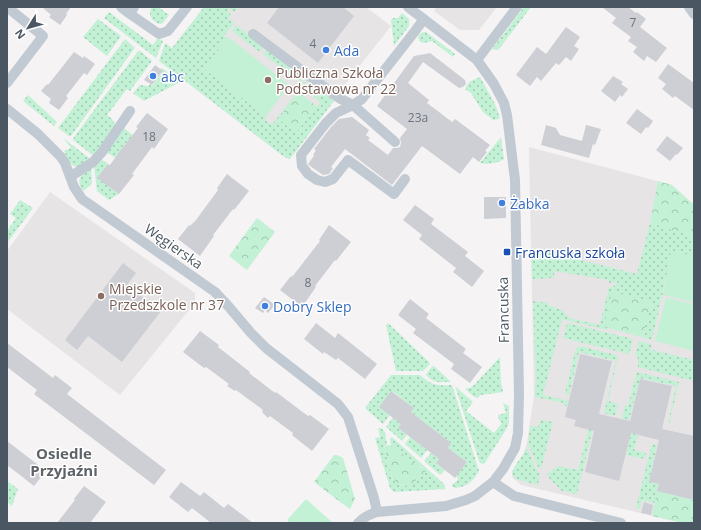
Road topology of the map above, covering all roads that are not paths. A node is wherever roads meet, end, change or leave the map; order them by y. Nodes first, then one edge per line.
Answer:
1 (7, 7) edge
2 (121, 7) edge
3 (187, 7) edge
4 (408, 7) edge
5 (517, 7) edge
6 (689, 7) edge
7 (132, 10) edge
8 (694, 14) edge
9 (424, 19) junction
10 (253, 34) dead end
11 (476, 60) junction
12 (7, 83) edge
13 (353, 105) junction
14 (7, 109) edge
15 (130, 111) dead end
16 (395, 142) dead end
17 (70, 177) junction
18 (406, 179) dead end
19 (493, 482) junction
20 (377, 512) junction
21 (358, 523) edge
22 (621, 523) edge

1 - 12 street
2 - 7 street
3 - 7 street
4 - 9 street, Francuska
5 - 11 street
6 - 8 street
9 - 11 street, Francuska
9 - 13 street
10 - 13 street
11 - 19 street, Francuska
13 - 16 street
13 - 18 street
14 - 17 street, Węgierska
15 - 17 street
17 - 20 street, Węgierska
19 - 20 street, Francuska
19 - 22 street
20 - 21 street, Francuska

